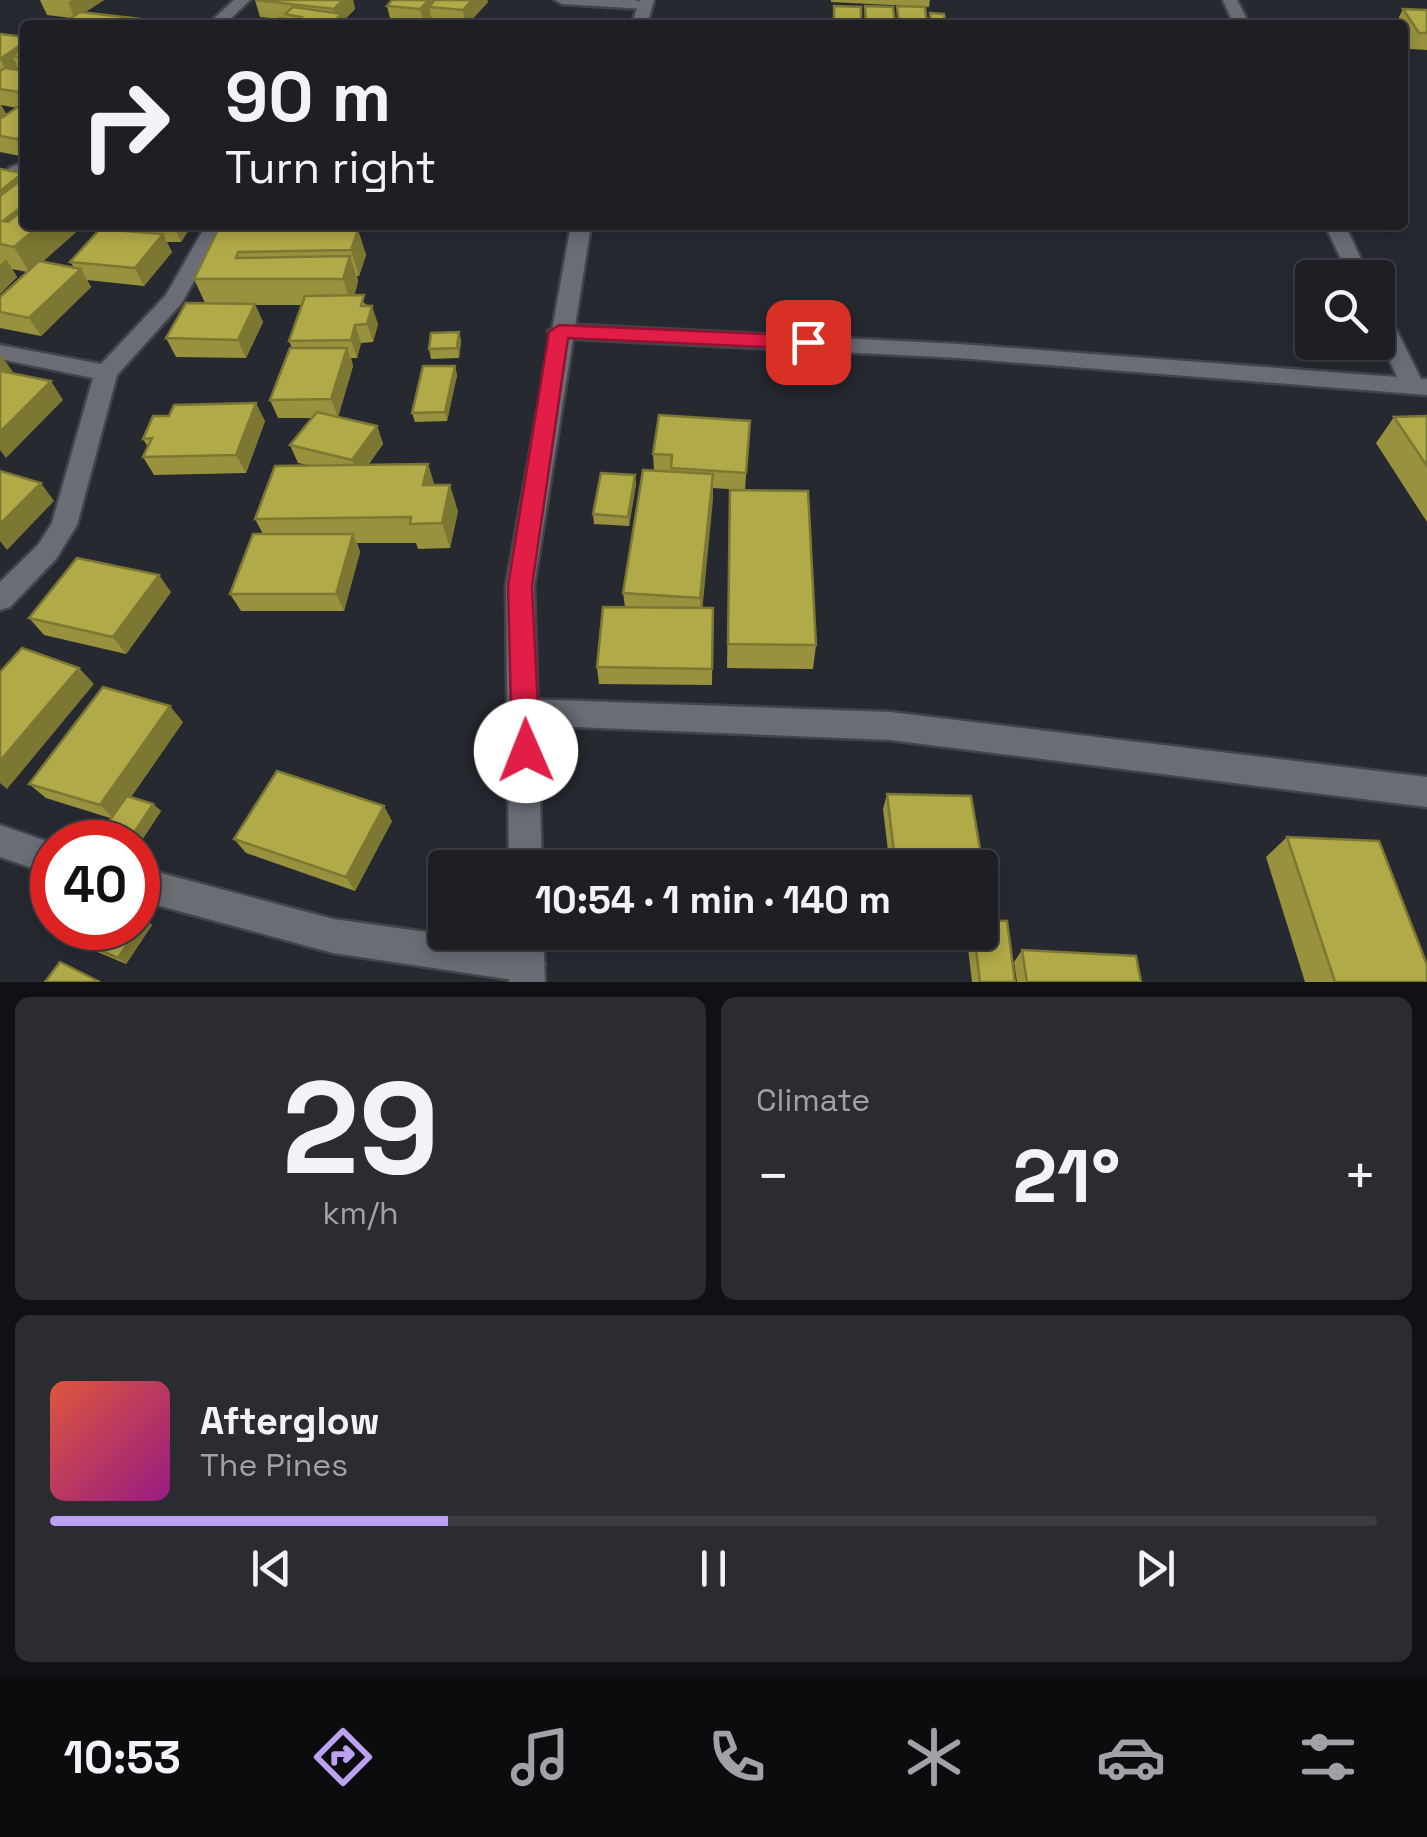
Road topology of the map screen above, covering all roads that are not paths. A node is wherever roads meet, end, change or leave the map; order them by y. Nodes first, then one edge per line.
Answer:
1 (244, 0) edge
2 (562, 0) edge
3 (646, 3) edge
4 (221, 20) edge
5 (213, 230) edge
6 (579, 230) edge
7 (1337, 230) edge
8 (1352, 260) edge
9 (559, 332) junction
10 (1395, 342) edge
11 (0, 352) edge
12 (106, 373) junction
13 (1420, 387) edge
14 (0, 599) edge
15 (526, 712) junction
16 (1427, 792) edge
17 (0, 842) edge
18 (526, 850) edge
19 (30, 852) edge
20 (160, 890) edge
21 (527, 960) edge

1 - 4 street
2 - 3 street
5 - 12 street
6 - 9 street
7 - 8 street
9 - 13 street
9 - 15 street
10 - 13 street
11 - 12 street
12 - 14 street
15 - 16 street
15 - 18 street
17 - 19 street
20 - 21 street

